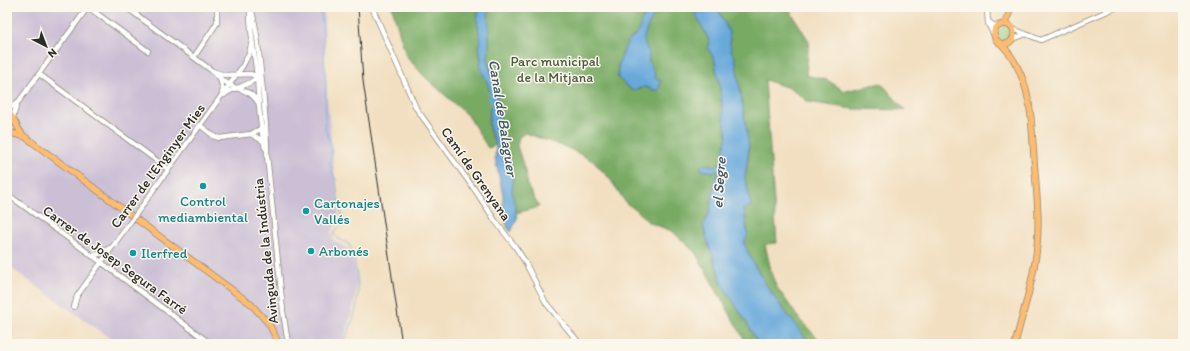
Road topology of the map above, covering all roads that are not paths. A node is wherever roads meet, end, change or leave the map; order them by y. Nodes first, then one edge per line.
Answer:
1 (88, 7) edge
2 (126, 7) edge
3 (217, 7) edge
4 (372, 7) edge
5 (987, 7) edge
6 (1010, 7) edge
7 (1117, 7) edge
8 (250, 8) edge
9 (1009, 14) junction
10 (988, 20) junction
11 (1001, 25) junction
12 (1012, 28) junction
13 (1026, 34) junction
14 (994, 35) junction
15 (252, 40) junction
16 (1012, 41) junction
17 (999, 42) junction
18 (148, 51) dead end
19 (1011, 55) junction
20 (194, 57) junction
21 (261, 70) junction
22 (39, 74) junction
23 (244, 74) junction
24 (236, 75) junction
25 (221, 76) junction
26 (257, 76) junction
27 (262, 81) junction
28 (230, 84) junction
29 (246, 84) junction
30 (236, 88) junction
31 (19, 101) junction
32 (219, 101) junction
33 (259, 104) junction
34 (7, 111) edge
35 (13, 120) junction
36 (201, 126) junction
37 (262, 128) junction
38 (7, 132) edge
39 (252, 134) junction
40 (24, 136) junction
41 (263, 140) junction
42 (267, 155) junction
43 (168, 169) junction
44 (7, 194) edge
45 (114, 244) junction
46 (92, 256) junction
47 (101, 262) junction
48 (74, 307) dead end
49 (210, 344) edge
50 (279, 344) edge
51 (288, 344) edge
52 (580, 344) edge
53 (1015, 344) edge

1 - 18 street
1 - 22 street
2 - 20 street
3 - 20 street
4 - 52 street, Camí de Grenyana
5 - 10 street
6 - 9 main road
7 - 13 street
8 - 15 street, Avinguda de la Indústria
8 - 21 street, Avinguda de la Indústria
9 - 11 main road
9 - 12 main road
10 - 11 street
10 - 14 street
11 - 12 main road
11 - 14 main road
12 - 13 street
12 - 16 main road
13 - 16 street
14 - 17 main road
15 - 24 street, Carrer de l'Enginyer Mies
15 - 26 street, Avinguda de la Indústria
16 - 17 main road
16 - 19 main road
17 - 19 main road
19 - 53 main road
20 - 25 street
21 - 26 street, Carrer de l'Enginyer Mies
21 - 27 street, Avinguda de la Indústria
22 - 31 street
22 - 43 street
23 - 24 street
23 - 26 street
23 - 29 street
24 - 25 street
24 - 28 street, Carrer de l'Enginyer Mies
25 - 28 street
25 - 32 street
26 - 27 street
26 - 29 street, Carrer de l'Enginyer Mies
26 - 33 street, Avinguda de la Indústria
27 - 42 street, Avinguda de la Indústria
28 - 30 street
28 - 32 street, Carrer de l'Enginyer Mies
29 - 30 street, Carrer de l'Enginyer Mies
30 - 32 street, Carrer de l'Enginyer Mies
30 - 33 street
31 - 34 street
31 - 35 street
32 - 36 street, Carrer de l'Enginyer Mies
33 - 37 street, Avinguda de la Indústria
34 - 35 main road
35 - 38 main road
35 - 40 main road
36 - 39 street
36 - 43 street, Carrer de l'Enginyer Mies
37 - 39 street
37 - 41 street, Avinguda de la Indústria
38 - 40 main road
39 - 41 street
40 - 50 main road
41 - 42 street, Avinguda de la Indústria
42 - 51 street, Avinguda de la Indústria
43 - 45 street, Carrer de l'Enginyer Mies, bridge
44 - 46 street, Carrer de Josep Segura Farré
45 - 46 street, Carrer de l'Enginyer Mies
45 - 47 street, Carrer de l'Enginyer Mies
46 - 47 street, Carrer de Josep Segura Farré
47 - 48 street, Carrer de l'Enginyer Mies
47 - 49 street, Carrer de Josep Segura Farré

